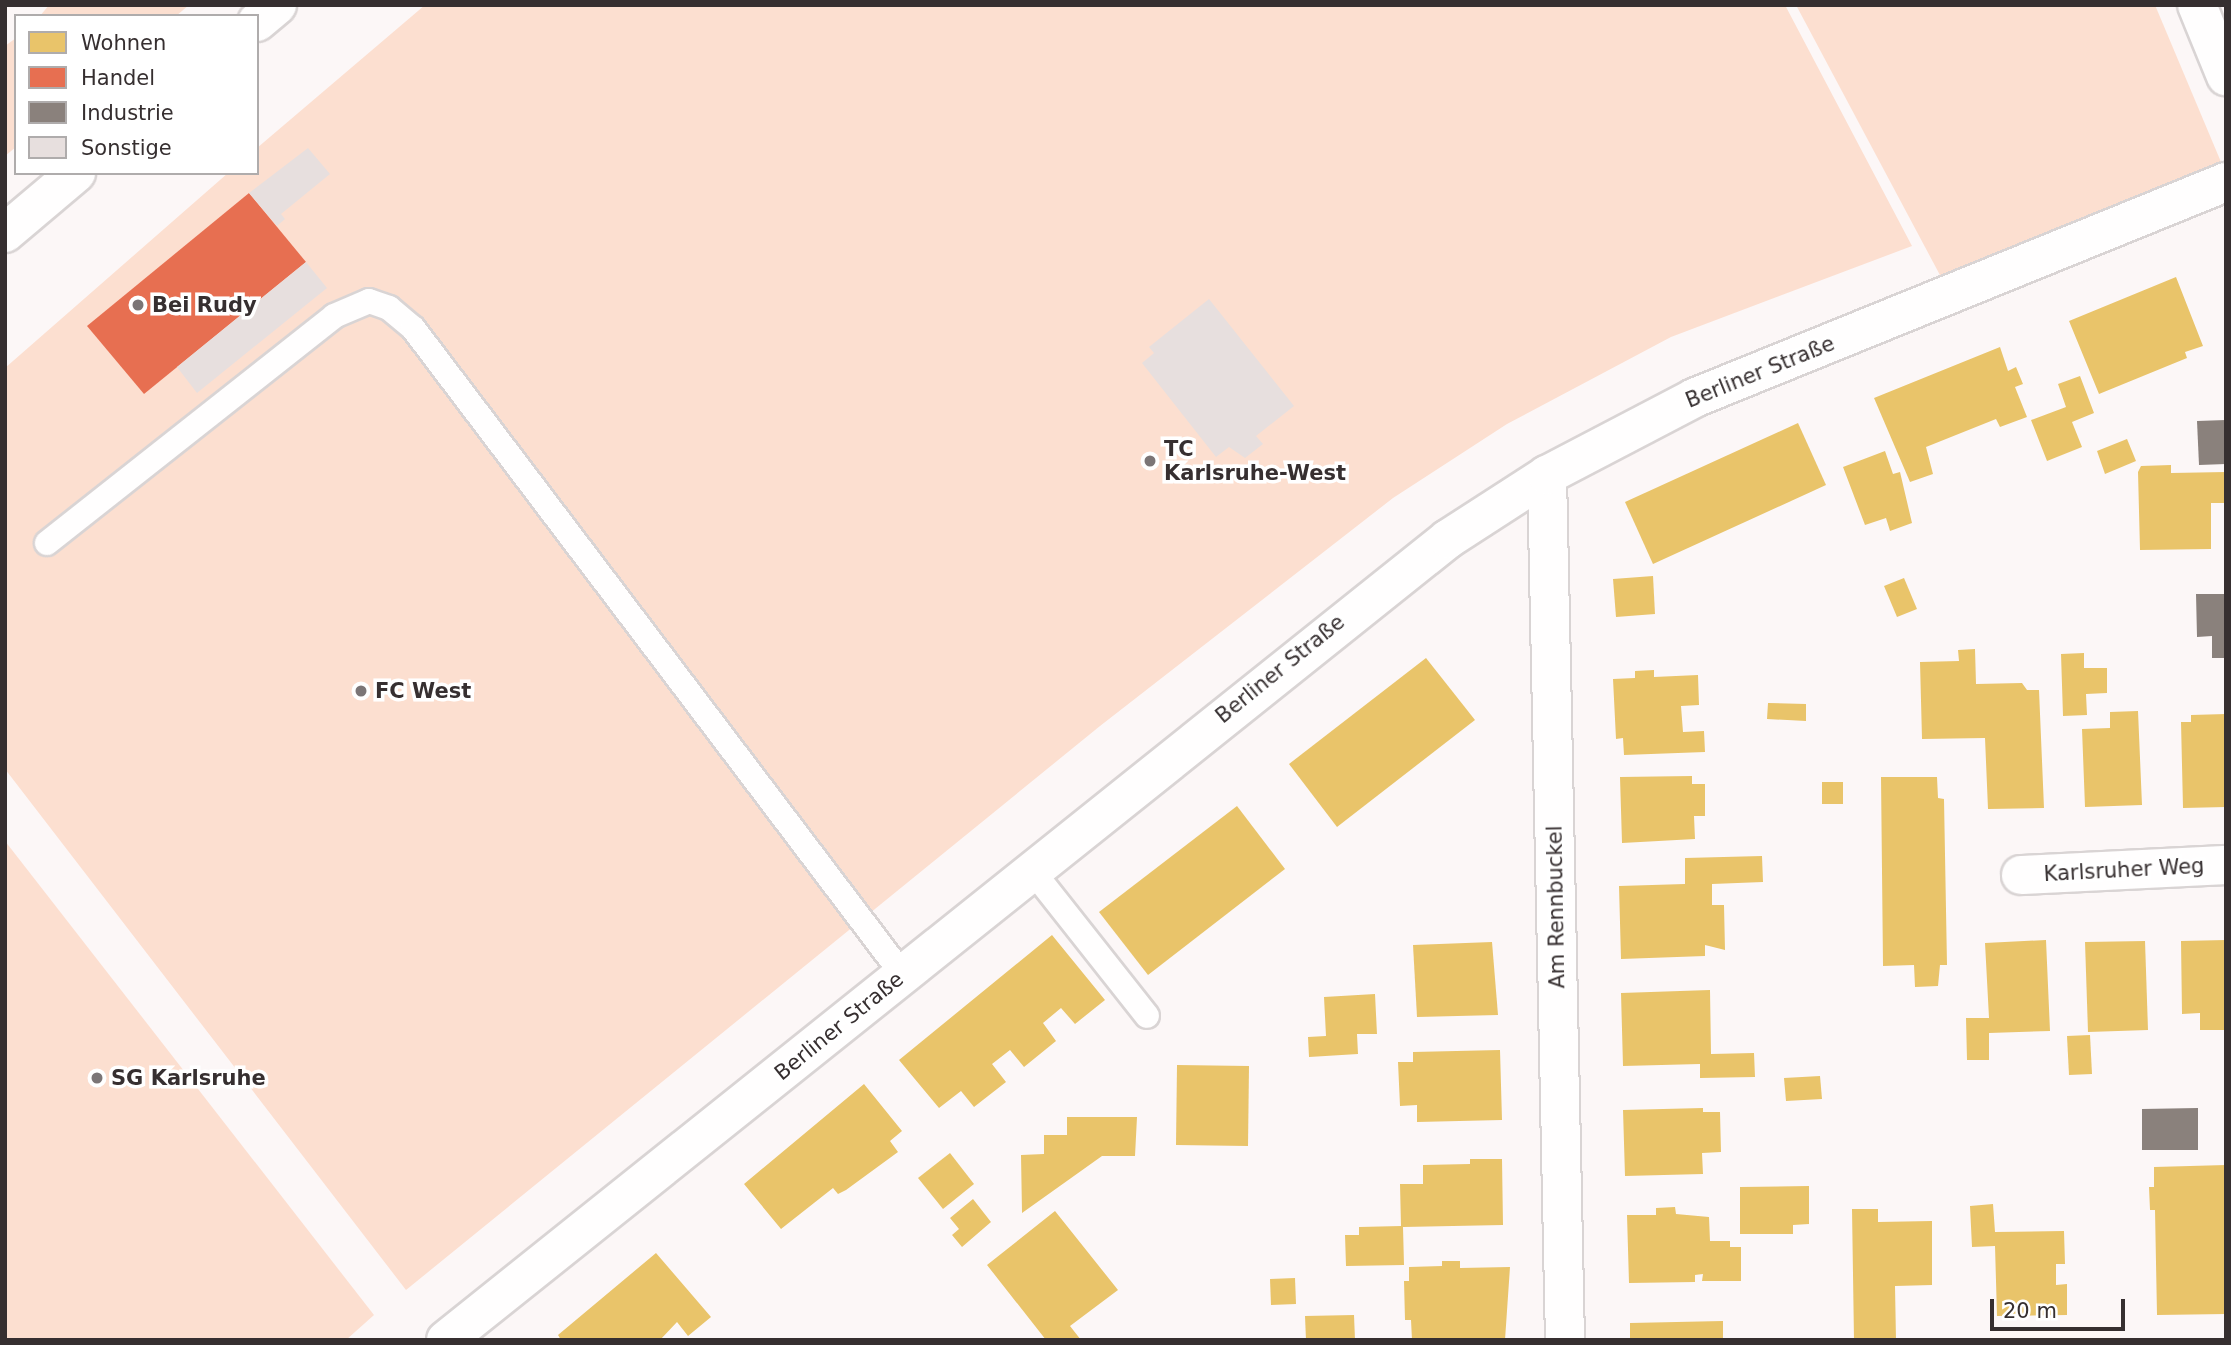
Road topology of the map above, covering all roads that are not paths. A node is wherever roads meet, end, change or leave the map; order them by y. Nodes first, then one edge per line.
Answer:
1 (277, 5) edge
2 (2197, 5) edge
3 (259, 20) edge
4 (2226, 76) edge
5 (74, 175) edge
6 (2226, 182) edge
7 (5, 233) edge
8 (1548, 475) junction
9 (47, 543) dead end
10 (2226, 865) edge
11 (1031, 869) junction
12 (2021, 875) dead end
13 (903, 975) junction
14 (1147, 1016) dead end
15 (446, 1340) edge
16 (1565, 1340) edge

1 - 3 street
2 - 4 street
5 - 7 street
6 - 8 street, Berliner Straße
8 - 11 street, Berliner Straße
8 - 16 street, Am Rennbuckel
9 - 13 lane
10 - 12 street, Karlsruher Weg
11 - 13 street, Berliner Straße
11 - 14 lane
13 - 15 street, Berliner Straße

